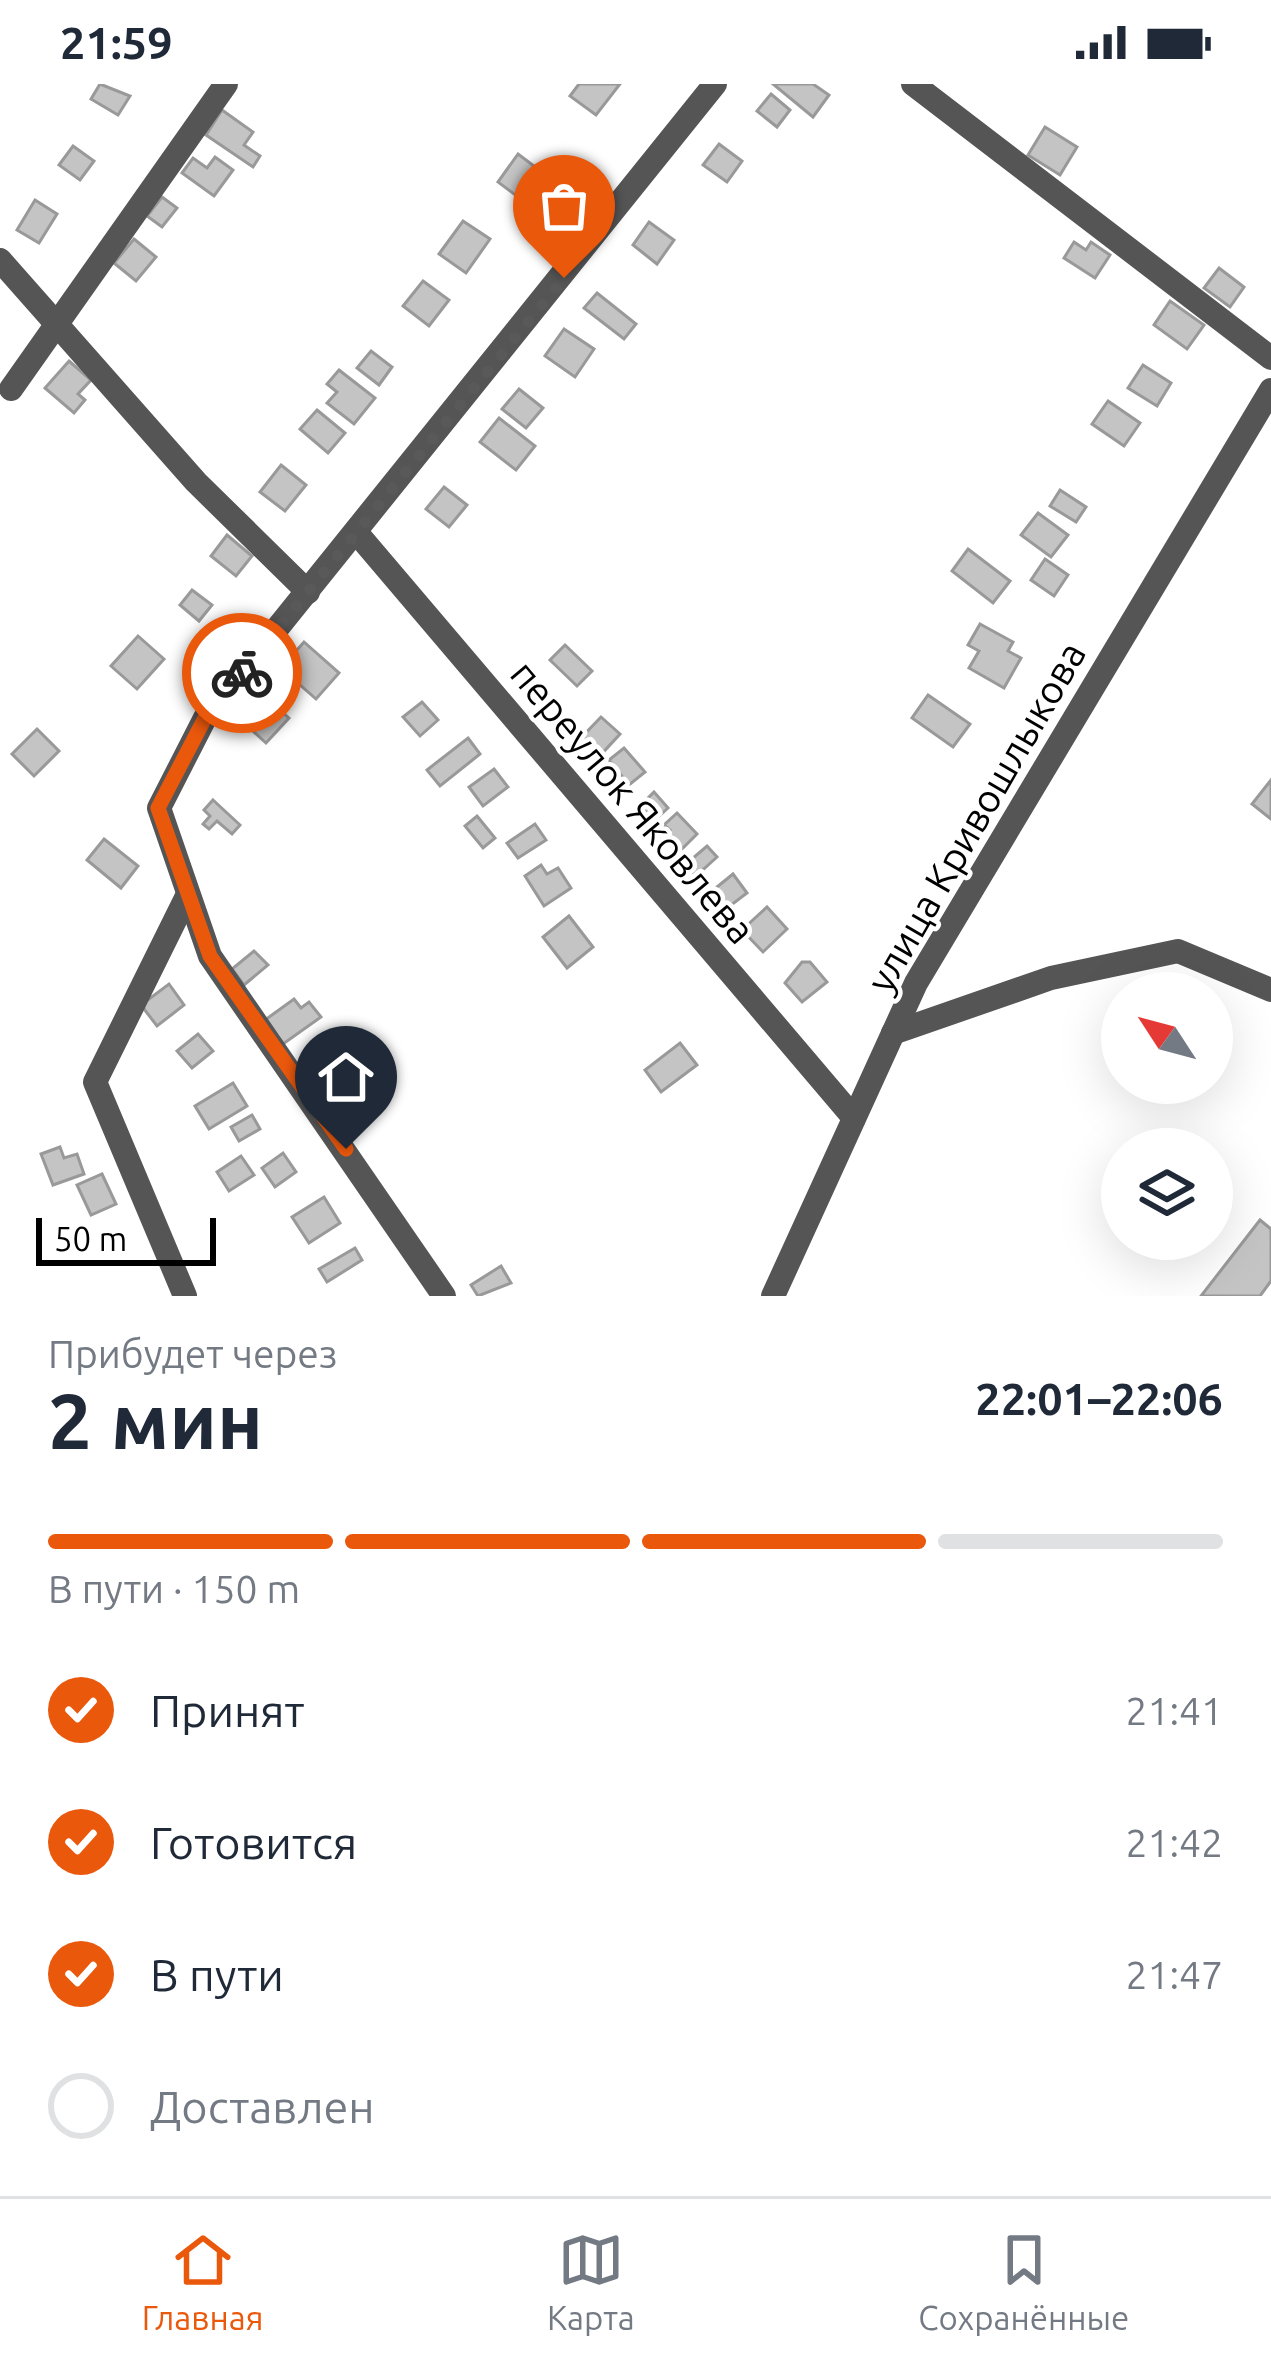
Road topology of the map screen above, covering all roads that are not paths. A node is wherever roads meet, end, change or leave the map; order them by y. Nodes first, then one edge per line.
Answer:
1 (226, 84) edge
2 (715, 84) edge
3 (914, 84) edge
4 (0, 260) edge
5 (58, 320) junction
6 (1271, 358) edge
7 (11, 389) dead end
8 (1271, 390) edge
9 (356, 532) junction
10 (308, 592) junction
11 (188, 894) junction
12 (1271, 990) edge
13 (893, 1033) junction
14 (854, 1118) junction
15 (185, 1296) edge
16 (444, 1296) edge
17 (772, 1296) edge

1 - 5 street
2 - 9 street
3 - 6 street
4 - 5 street
5 - 7 street
5 - 10 street
8 - 13 street, улица Кривошлыкова
9 - 10 street
9 - 14 street, переулок Яковлева
10 - 11 street
11 - 15 street
11 - 16 street
12 - 13 street
13 - 14 street, улица Кривошлыкова
14 - 17 street, улица Кривошлыкова

